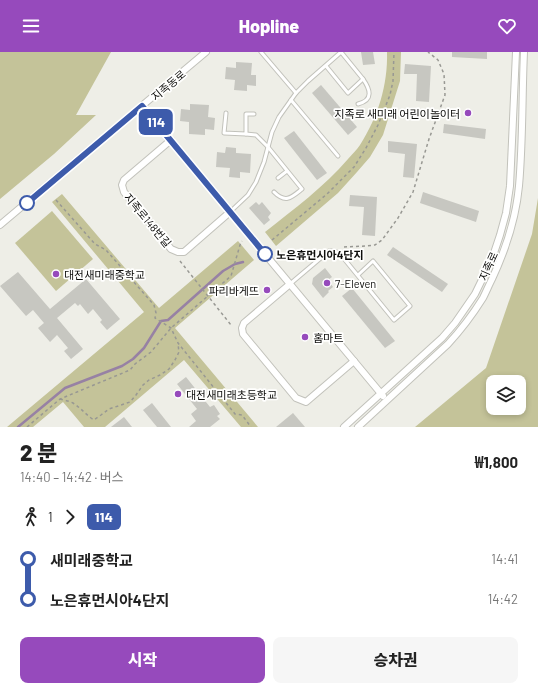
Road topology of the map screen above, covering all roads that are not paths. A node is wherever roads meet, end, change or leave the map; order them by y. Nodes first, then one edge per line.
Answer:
1 (206, 52) edge
2 (260, 52) edge
3 (341, 52) edge
4 (516, 52) edge
5 (524, 52) edge
6 (326, 66) junction
7 (363, 79) junction
8 (296, 93) junction
9 (291, 100) junction
10 (358, 104) dead end
11 (142, 106) junction
12 (226, 113) dead end
13 (254, 114) dead end
14 (246, 134) junction
15 (171, 140) junction
16 (268, 147) junction
17 (338, 156) dead end
18 (288, 171) junction
19 (278, 178) dead end
20 (274, 192) dead end
21 (230, 212) junction
22 (0, 225) edge
23 (358, 275) junction
24 (290, 284) junction
25 (354, 361) junction
26 (381, 394) junction
27 (387, 401) junction
28 (344, 427) edge
29 (358, 427) edge

1 - 11 street, 지족동로
2 - 8 lane
3 - 6 lane
3 - 7 lane
4 - 26 street, 지족로
5 - 27 street, 지족로
6 - 7 lane
6 - 8 lane
7 - 10 lane
8 - 9 lane
9 - 16 lane
9 - 17 lane
11 - 15 street
11 - 22 street, 지족동로
12 - 14 lane
13 - 14 lane
14 - 16 lane
15 - 21 street
15 - 21 street, 지족로148번길
16 - 18 lane
16 - 21 lane
18 - 19 lane
18 - 20 lane
21 - 24 street
23 - 23 lane
23 - 24 lane
24 - 25 street
24 - 25 street
25 - 26 street
26 - 27 street
26 - 28 street, 지족로
27 - 29 street, 지족로

